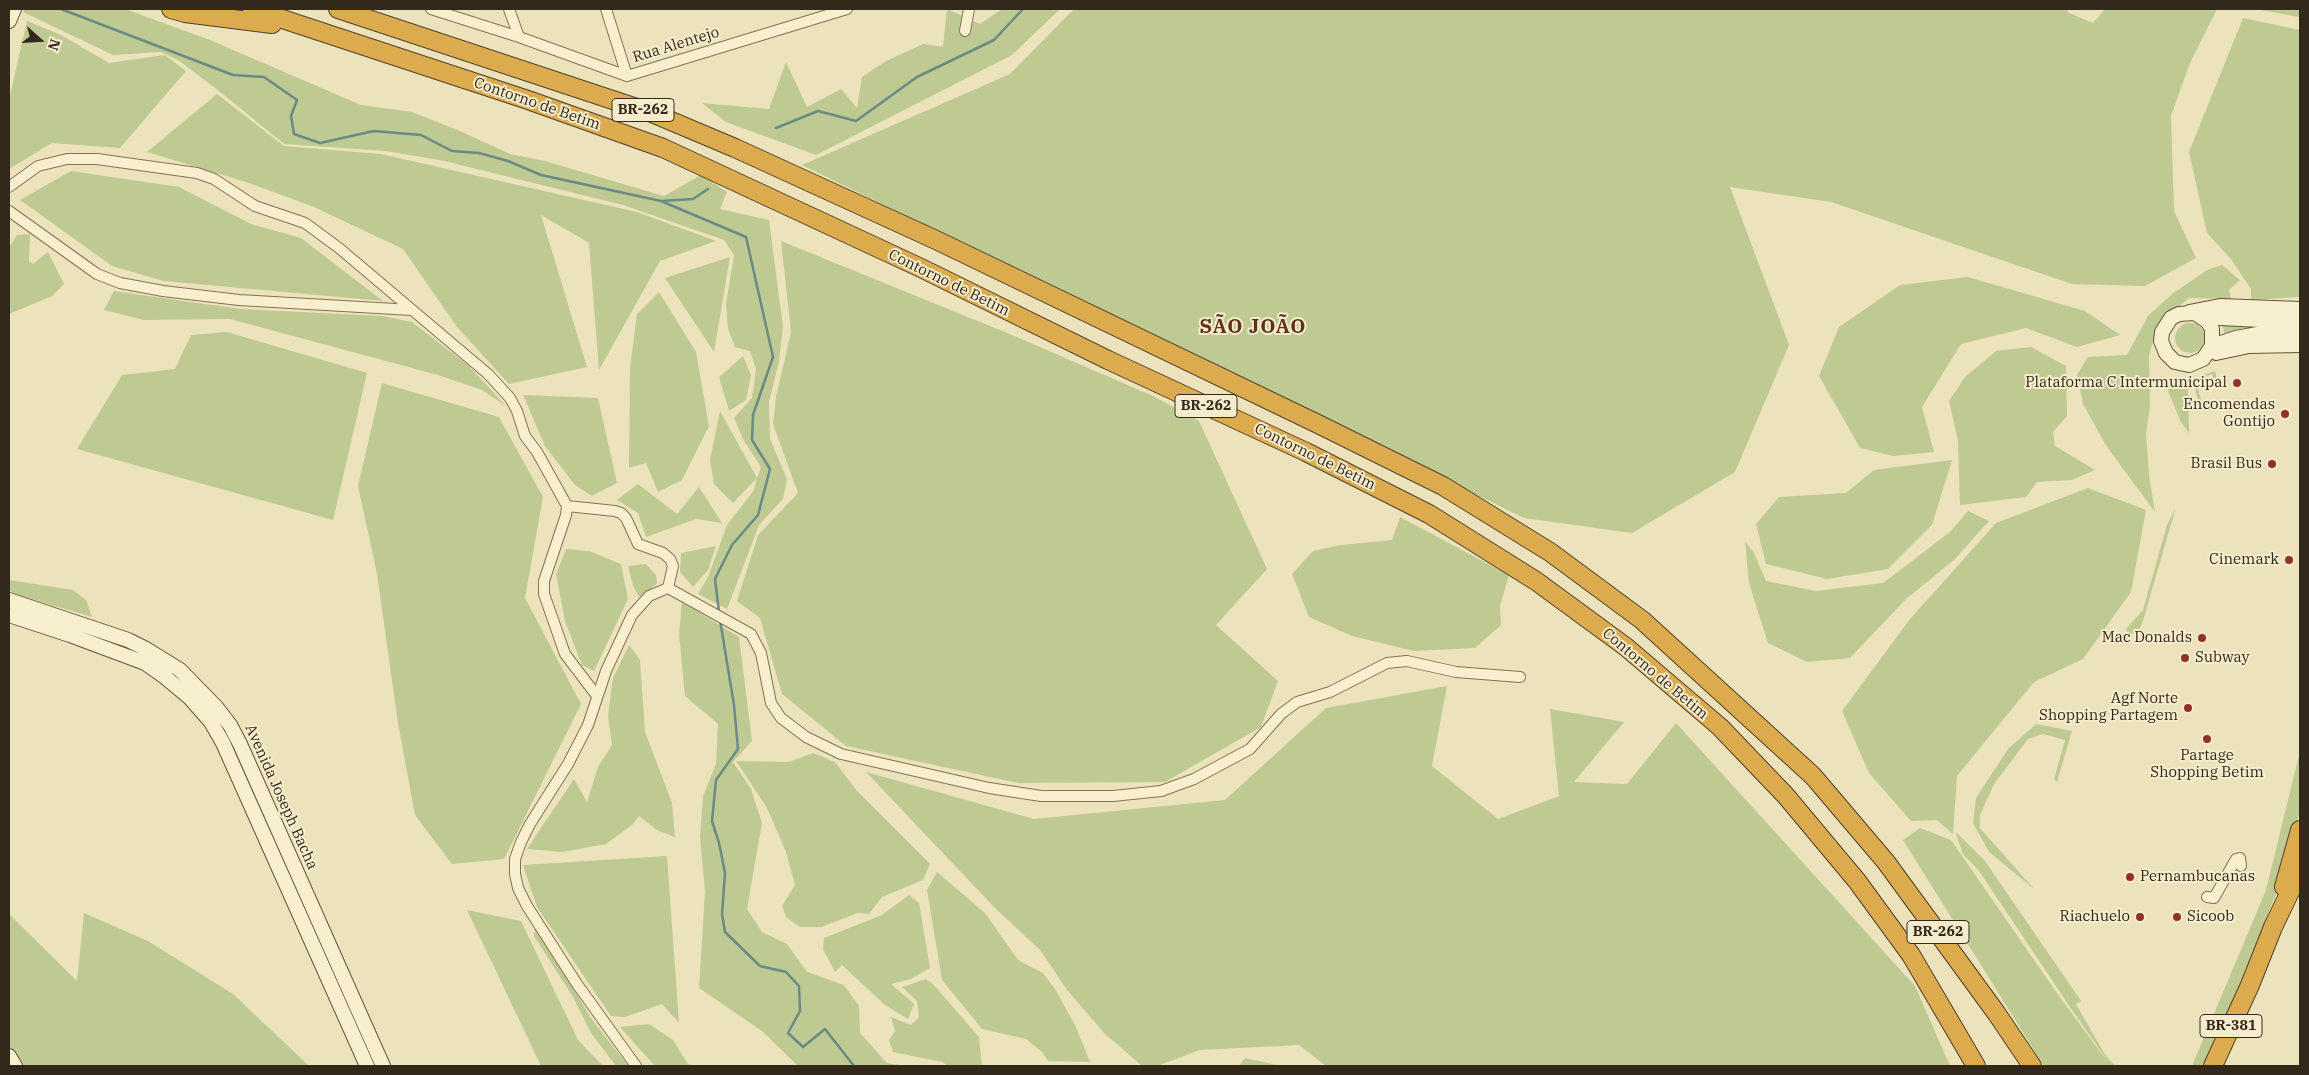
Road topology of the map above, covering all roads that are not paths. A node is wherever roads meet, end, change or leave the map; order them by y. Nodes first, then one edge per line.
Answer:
1 (14, 9) edge
2 (171, 9) edge
3 (252, 9) edge
4 (338, 9) edge
5 (431, 9) edge
6 (509, 9) edge
7 (606, 9) edge
8 (847, 9) edge
9 (969, 9) edge
10 (9, 20) edge
11 (314, 29) junction
12 (965, 31) dead end
13 (519, 37) junction
14 (627, 76) junction
15 (9, 187) edge
16 (9, 210) edge
17 (2300, 309) edge
18 (412, 310) junction
19 (2188, 312) junction
20 (2202, 317) junction
21 (2300, 322) edge
22 (2300, 333) edge
23 (2300, 345) edge
24 (2210, 350) junction
25 (567, 506) junction
26 (668, 588) junction
27 (9, 600) edge
28 (9, 615) edge
29 (1520, 678) dead end
30 (598, 696) junction
31 (2300, 830) edge
32 (2241, 866) dead end
33 (2300, 871) edge
34 (2207, 897) dead end
35 (2272, 927) junction
36 (9, 1056) edge
37 (15, 1066) edge
38 (368, 1066) edge
39 (383, 1066) edge
40 (636, 1066) edge
41 (1976, 1066) edge
42 (2032, 1066) edge
43 (2212, 1066) edge

1 - 10 main road
2 - 11 highway, BR-262
3 - 11 highway, Contorno de Betim / BR-262
4 - 42 highway, Contorno de Betim / BR-262
5 - 13 street, Rua Alentejo
6 - 13 street
7 - 14 street
8 - 14 street, Rua Alentejo
9 - 12 street
11 - 41 highway, Contorno de Betim / BR-262
13 - 14 street, Rua Alentejo
15 - 18 street
16 - 18 street
17 - 19 main road
18 - 25 street
19 - 20 main road
19 - 24 main road
20 - 21 main road
20 - 24 main road
22 - 24 main road
23 - 24 main road
25 - 26 street
25 - 30 street
26 - 29 street
26 - 30 street
27 - 39 main road, Avenida Joseph Bacha
28 - 38 main road, Avenida Joseph Bacha
30 - 40 street
31 - 35 highway, BR-381
32 - 34 street
33 - 35 highway, BR-381
35 - 43 highway, BR-381
36 - 37 main road

